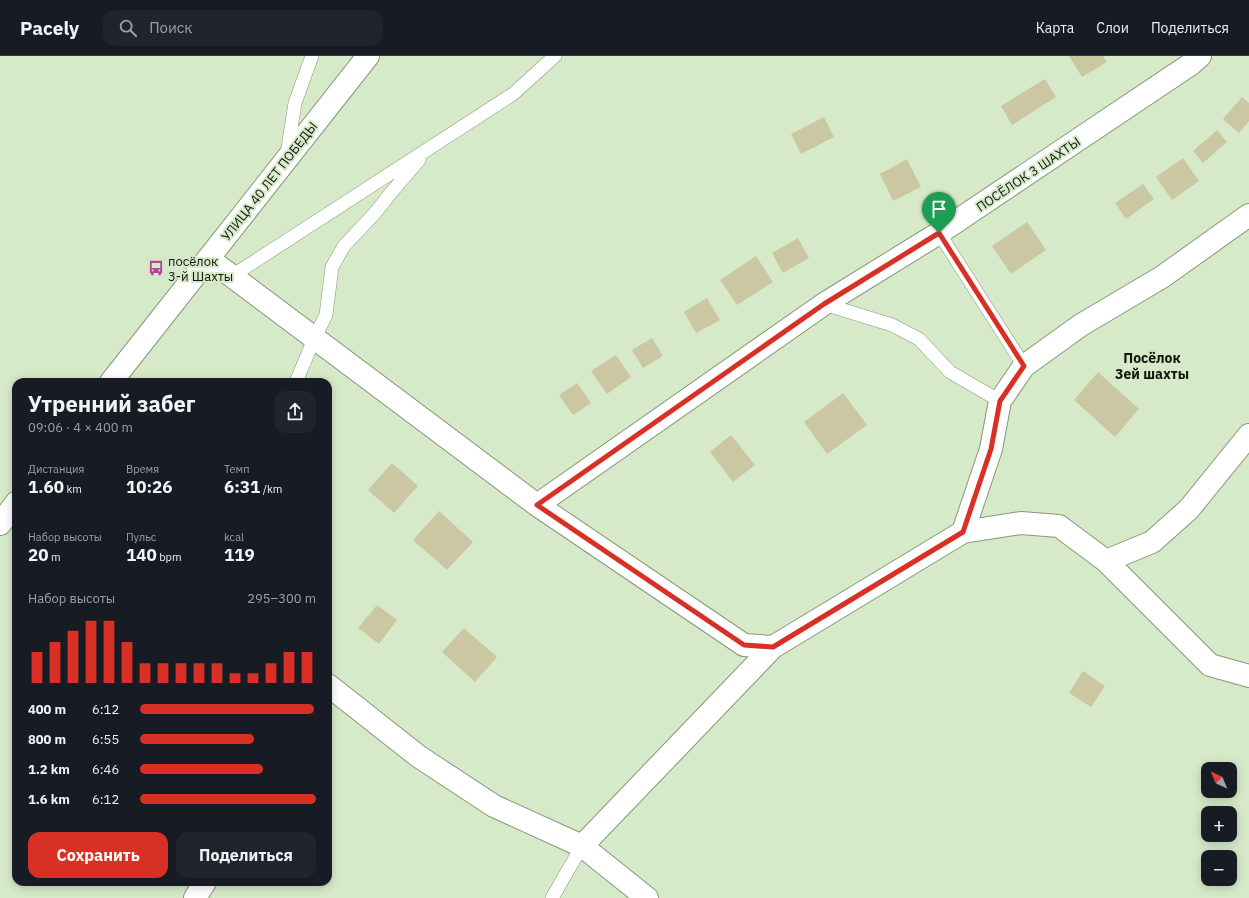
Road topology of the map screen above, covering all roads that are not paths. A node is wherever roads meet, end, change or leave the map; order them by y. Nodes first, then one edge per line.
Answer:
1 (312, 56) edge
2 (368, 56) edge
3 (555, 56) edge
4 (1200, 56) edge
5 (429, 149) junction
6 (286, 160) junction
7 (1248, 214) edge
8 (939, 233) junction
9 (209, 259) junction
10 (232, 276) junction
11 (824, 304) junction
12 (314, 339) junction
13 (1024, 366) junction
14 (114, 378) edge
15 (298, 378) edge
16 (1000, 401) junction
17 (1249, 435) edge
18 (537, 505) junction
19 (12, 508) edge
20 (0, 524) edge
21 (963, 532) junction
22 (1106, 561) junction
23 (773, 647) junction
24 (1249, 676) edge
25 (332, 688) edge
26 (582, 846) junction
27 (202, 886) edge
28 (195, 898) edge
29 (552, 898) edge
30 (647, 898) edge

1 - 6 lane
2 - 6 street, УЛИЦА 40 ЛЕТ ПОБЕДЫ
3 - 5 lane
4 - 8 street, ПОСЁЛОК 3 ШАХТЫ
5 - 10 lane
5 - 12 lane
6 - 9 street, УЛИЦА 40 ЛЕТ ПОБЕДЫ
7 - 13 street
8 - 11 street, ПОСЁЛОК 3 ШАХТЫ
8 - 13 lane
9 - 10 street
9 - 14 street, УЛИЦА 40 ЛЕТ ПОБЕДЫ
10 - 12 street
11 - 16 lane
11 - 18 street, ПОСЁЛОК 3 ШАХТЫ
12 - 15 lane
12 - 18 street
13 - 16 street
16 - 21 street
17 - 22 street
18 - 23 street
19 - 20 street
21 - 22 street
21 - 23 street
22 - 24 street
23 - 26 street
25 - 26 street
26 - 29 lane
26 - 30 street
27 - 28 street

